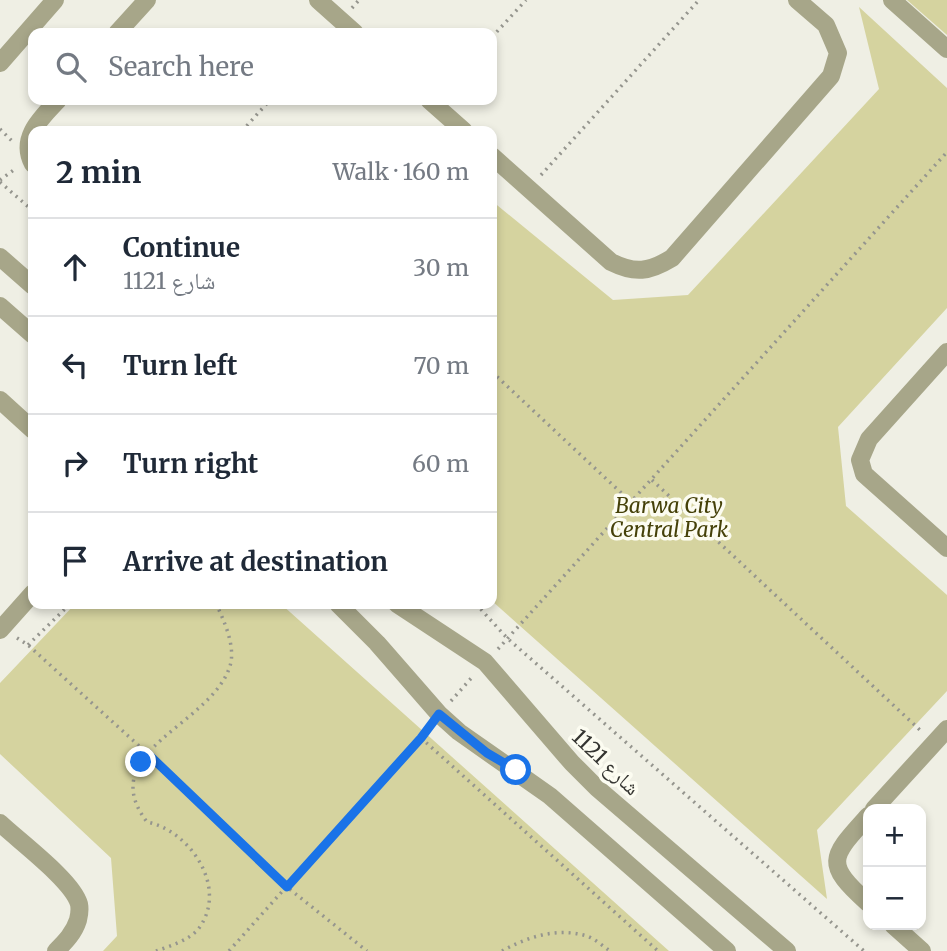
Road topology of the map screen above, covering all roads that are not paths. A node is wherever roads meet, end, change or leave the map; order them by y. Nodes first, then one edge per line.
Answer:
1 (55, 0) edge
2 (147, 0) edge
3 (318, 0) edge
4 (797, 0) edge
5 (892, 0) edge
6 (31, 28) edge
7 (122, 28) edge
8 (349, 28) edge
9 (28, 31) edge
10 (947, 49) edge
11 (0, 63) edge
12 (53, 105) edge
13 (432, 105) edge
14 (444, 125) edge
15 (35, 126) edge
16 (497, 160) edge
17 (0, 257) edge
18 (28, 282) edge
19 (0, 306) edge
20 (28, 331) edge
21 (947, 352) edge
22 (0, 400) edge
23 (28, 425) edge
24 (947, 548) edge
25 (28, 599) edge
26 (343, 609) edge
27 (405, 609) edge
28 (1, 629) edge
29 (947, 729) edge
30 (879, 804) edge
31 (863, 822) edge
32 (0, 823) edge
33 (863, 898) edge
34 (899, 930) edge
35 (56, 951) edge
36 (727, 951) edge
37 (787, 951) edge
38 (922, 951) edge

1 - 6 street
2 - 7 street
3 - 8 street
4 - 16 street
5 - 10 street
9 - 11 street
12 - 15 street
13 - 14 street
17 - 18 street
19 - 20 street
21 - 24 street
22 - 23 street
25 - 28 street
26 - 36 street
27 - 37 street, شارع 1121
29 - 30 street
31 - 33 street
32 - 35 street
34 - 38 street

